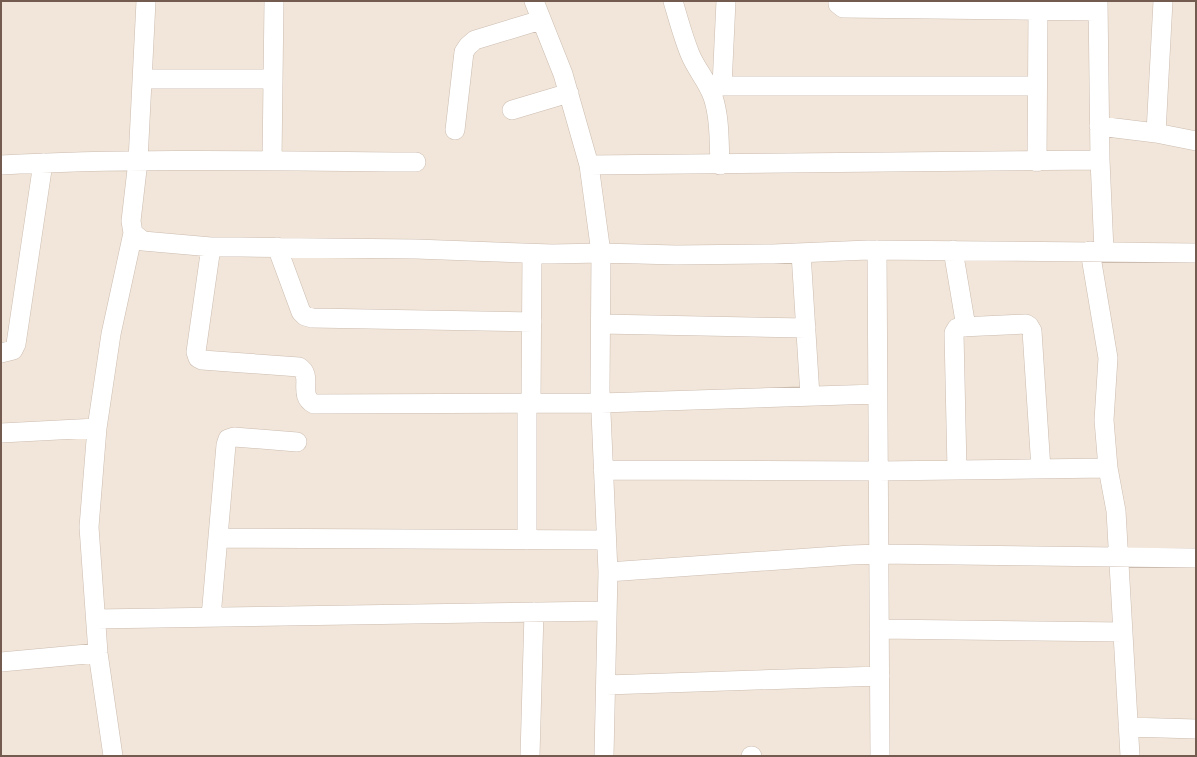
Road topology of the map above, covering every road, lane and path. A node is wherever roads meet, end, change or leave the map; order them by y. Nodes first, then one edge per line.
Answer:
1 (146, 1) edge
2 (274, 1) edge
3 (534, 1) edge
4 (673, 1) edge
5 (726, 1) edge
6 (838, 1) edge
7 (1163, 1) edge
8 (910, 5) edge
9 (1097, 6) edge
10 (1038, 11) junction
11 (542, 20) junction
12 (142, 79) junction
13 (273, 80) junction
14 (715, 86) junction
15 (1037, 86) junction
16 (569, 93) junction
17 (512, 110) dead end
18 (1100, 126) junction
19 (455, 130) dead end
20 (1156, 133) junction
21 (1196, 141) edge
22 (1100, 160) junction
23 (138, 161) junction
24 (272, 161) junction
25 (416, 162) dead end
26 (1037, 162) junction
27 (43, 163) junction
28 (720, 164) junction
29 (1, 165) edge
30 (589, 165) junction
31 (133, 233) junction
32 (211, 247) junction
33 (277, 247) junction
34 (877, 250) junction
35 (953, 250) junction
36 (1097, 251) junction
37 (601, 253) junction
38 (802, 253) junction
39 (1196, 253) edge
40 (532, 254) junction
41 (532, 322) junction
42 (601, 324) junction
43 (966, 327) junction
44 (806, 328) junction
45 (1, 353) edge
46 (877, 394) junction
47 (810, 396) junction
48 (529, 403) junction
49 (601, 403) junction
50 (97, 428) junction
51 (1, 433) edge
52 (297, 442) dead end
53 (1108, 468) junction
54 (1041, 469) junction
55 (604, 470) junction
56 (957, 470) junction
57 (878, 472) junction
58 (218, 538) junction
59 (527, 540) junction
60 (606, 540) junction
61 (879, 554) junction
62 (1119, 558) junction
63 (1196, 558) edge
64 (608, 572) junction
65 (607, 611) junction
66 (534, 612) junction
67 (211, 617) junction
68 (96, 619) junction
69 (879, 629) junction
70 (1123, 632) junction
71 (98, 653) junction
72 (1, 662) edge
73 (880, 676) junction
74 (606, 685) junction
75 (1128, 727) junction
76 (1196, 729) edge
77 (113, 756) edge
78 (530, 756) edge
79 (604, 756) edge
80 (880, 756) edge
81 (1130, 756) edge

1 - 12 street
2 - 13 street
3 - 11 street
4 - 14 street
5 - 14 street
6 - 8 street
7 - 20 street
8 - 10 street
9 - 10 street
9 - 18 street
10 - 15 street
11 - 16 street
11 - 19 street
12 - 13 street
12 - 23 street
13 - 24 street
14 - 15 street
14 - 28 street
15 - 26 street
16 - 17 street
16 - 30 street
18 - 20 street
18 - 22 street
20 - 21 street
22 - 26 street
22 - 36 street
23 - 24 street
23 - 27 street
23 - 31 street
24 - 25 street
26 - 28 street
27 - 29 street
27 - 45 street
28 - 30 street
30 - 37 street
31 - 32 street
31 - 50 street
32 - 33 street
32 - 48 street
33 - 40 street
33 - 41 street
34 - 35 street
34 - 38 street
34 - 46 street
35 - 36 street
35 - 43 street
36 - 39 street
36 - 53 street
37 - 38 street
37 - 40 street
37 - 42 street
38 - 44 street
40 - 41 street
41 - 48 street
42 - 44 street
42 - 49 street
43 - 54 street
43 - 56 street
44 - 47 street
46 - 47 street
46 - 57 street
47 - 49 street
48 - 49 street
48 - 59 street
49 - 55 street
50 - 51 street
50 - 68 street
52 - 58 street
53 - 54 street
53 - 62 street
54 - 56 street
55 - 57 street
55 - 60 street
56 - 57 street
57 - 61 street
58 - 59 street
58 - 67 street
59 - 60 street
60 - 64 street
61 - 62 street
61 - 64 street
61 - 69 street
62 - 63 street
62 - 70 street
64 - 65 street
65 - 66 street
65 - 74 street
66 - 67 street
66 - 78 street
67 - 68 street
68 - 71 street
69 - 70 street
69 - 73 street
70 - 75 street
71 - 72 street
71 - 77 street
73 - 74 street
73 - 80 street
74 - 79 street
75 - 76 street
75 - 81 street

